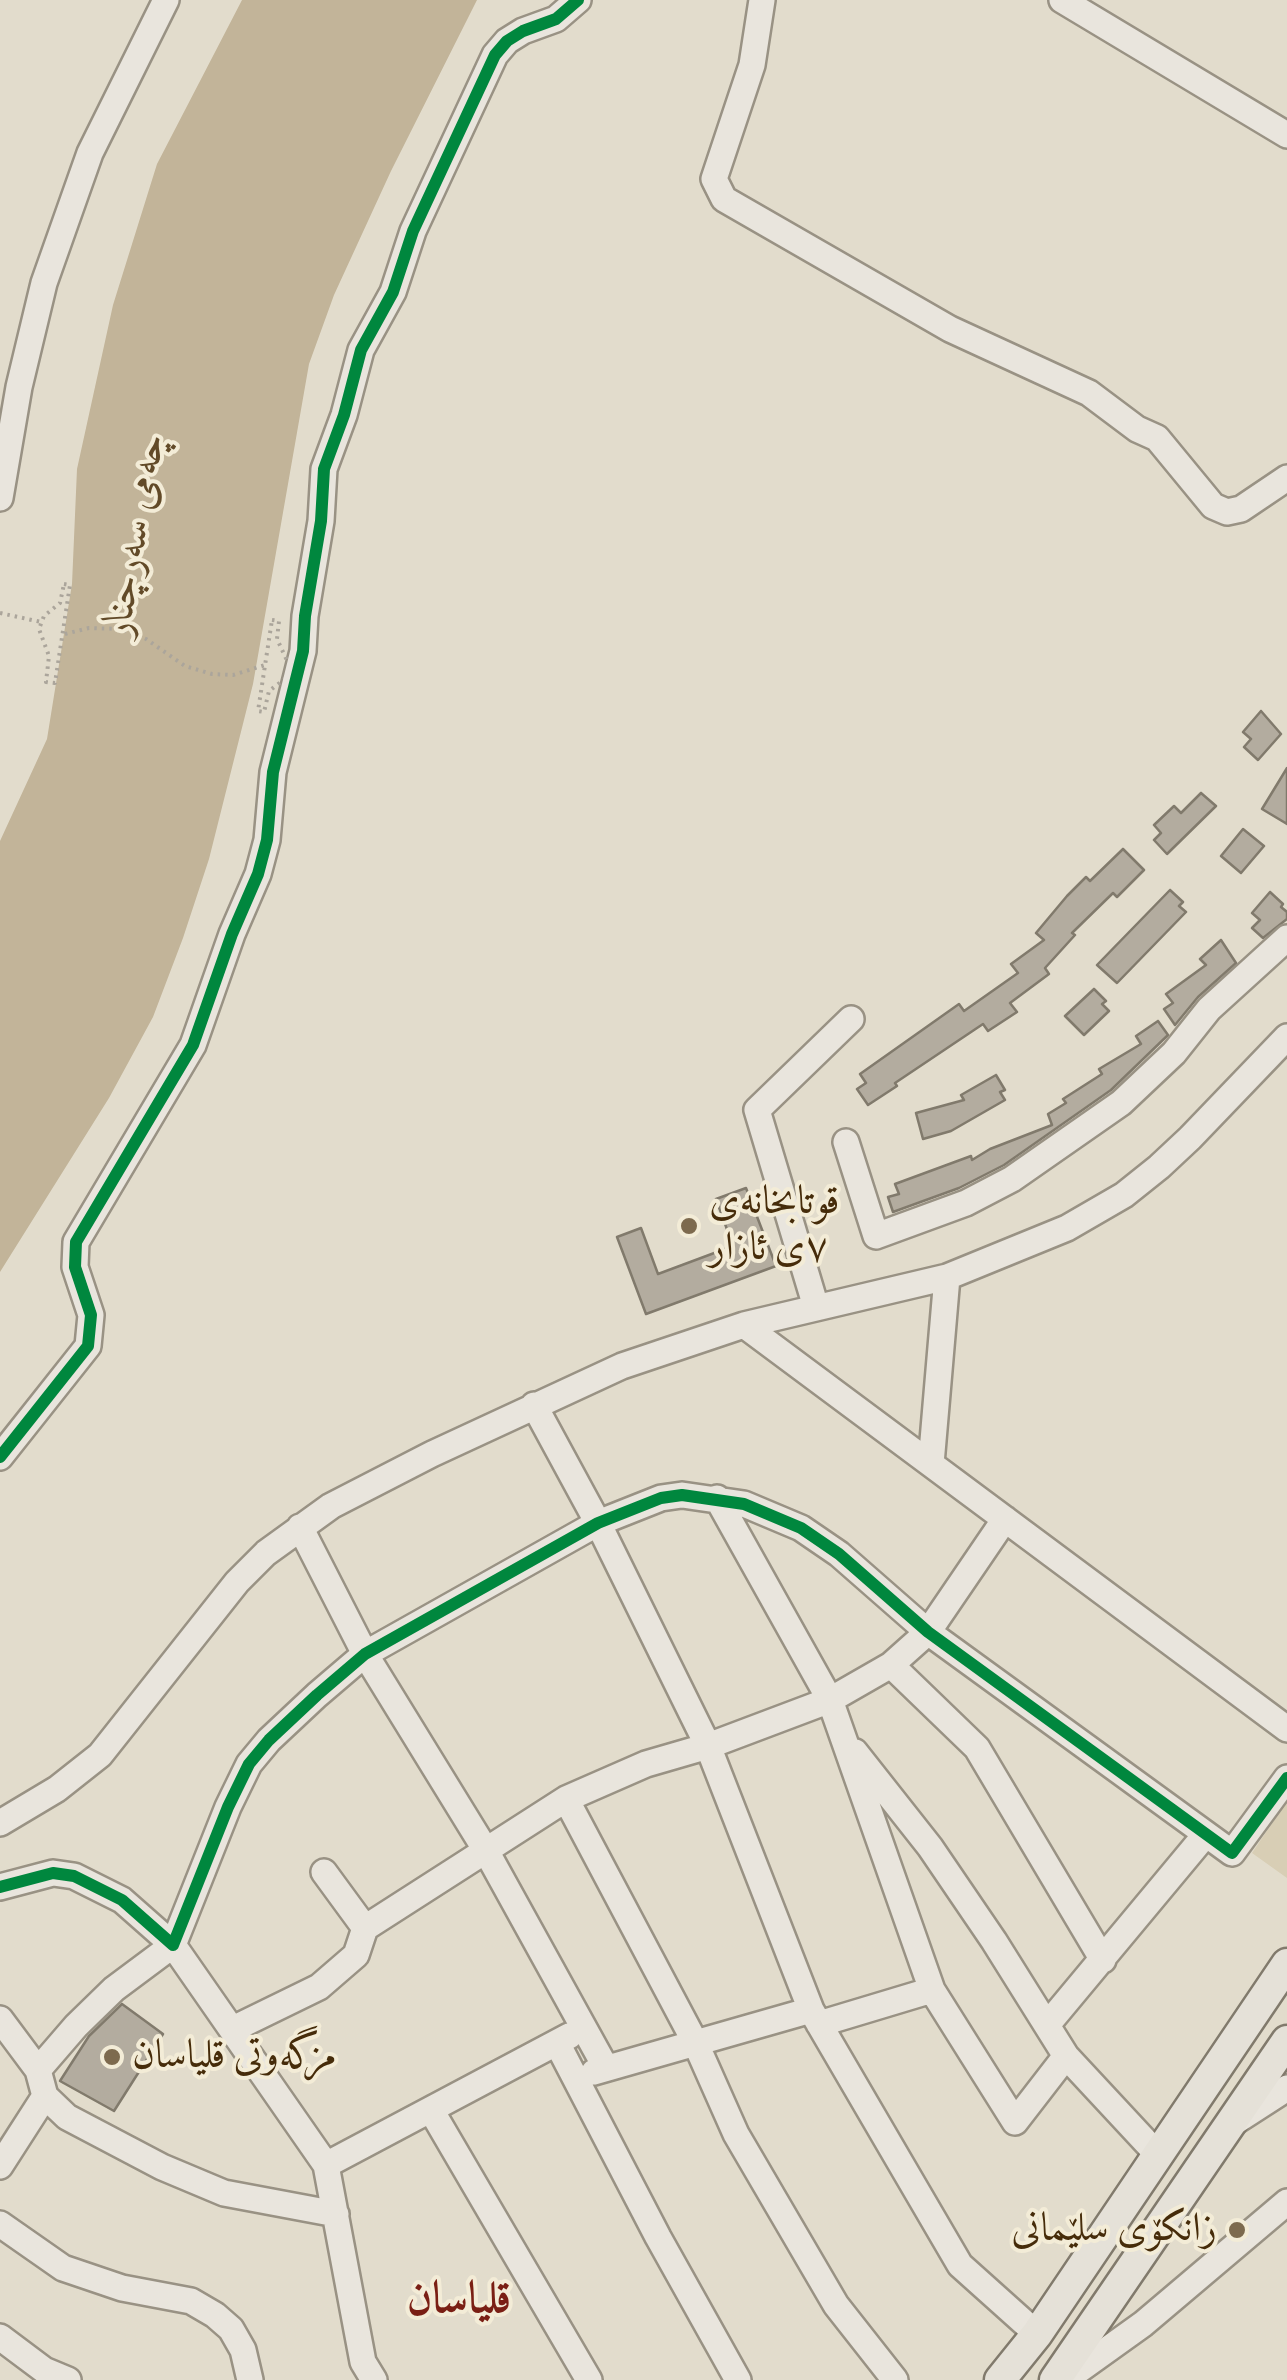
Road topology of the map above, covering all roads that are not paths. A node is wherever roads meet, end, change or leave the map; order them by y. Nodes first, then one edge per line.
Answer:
1 (166, 0) edge
2 (578, 0) edge
3 (762, 0) edge
4 (1062, 0) edge
5 (1287, 135) edge
6 (1287, 478) edge
7 (0, 498) edge
8 (1287, 938) edge
9 (851, 1019) dead end
10 (1287, 1037) edge
11 (846, 1142) dead end
12 (947, 1276) junction
13 (816, 1307) junction
14 (744, 1325) junction
15 (534, 1404) junction
16 (0, 1458) edge
17 (931, 1464) junction
18 (717, 1498) junction
19 (1005, 1520) junction
20 (598, 1523) junction
21 (300, 1527) junction
22 (928, 1632) junction
23 (365, 1654) junction
24 (891, 1665) junction
25 (830, 1700) junction
26 (1287, 1729) edge
27 (842, 1736) junction
28 (708, 1746) junction
29 (1287, 1778) edge
30 (566, 1798) junction
31 (0, 1823) edge
32 (1206, 1834) junction
33 (485, 1849) junction
34 (324, 1872) dead end
35 (0, 1887) edge
36 (365, 1928) junction
37 (173, 1945) junction
38 (1104, 1960) junction
39 (1287, 1964) edge
40 (932, 1990) junction
41 (815, 2017) junction
42 (0, 2019) edge
43 (1047, 2026) junction
44 (584, 2028) junction
45 (233, 2029) junction
46 (1287, 2041) edge
47 (557, 2043) junction
48 (696, 2044) junction
49 (1066, 2056) junction
50 (606, 2068) junction
51 (38, 2070) junction
52 (574, 2078) junction
53 (1287, 2088) edge
54 (45, 2096) junction
55 (432, 2110) junction
56 (1233, 2123) junction
57 (1159, 2156) junction
58 (326, 2165) junction
59 (0, 2166) edge
60 (1287, 2202) edge
61 (336, 2214) junction
62 (0, 2224) edge
63 (1038, 2334) junction
64 (0, 2337) edge
65 (38, 2375) edge
66 (68, 2380) edge
67 (250, 2380) edge
68 (374, 2380) edge
69 (589, 2380) edge
70 (738, 2380) edge
71 (895, 2380) edge
72 (1000, 2380) edge
73 (1055, 2380) edge
74 (1065, 2380) edge

1 - 7 street
2 - 16 street
3 - 6 street
4 - 5 street
8 - 11 street
9 - 13 street
10 - 12 street
12 - 13 street
12 - 17 street
13 - 14 street
14 - 15 street
14 - 17 street
15 - 20 street
15 - 21 street
17 - 19 street
18 - 20 street
18 - 22 street
18 - 25 street
19 - 22 street
19 - 26 street
20 - 23 street
20 - 28 street
21 - 23 street
21 - 31 street
22 - 24 street
22 - 32 street
23 - 33 street
23 - 37 street
24 - 25 street
24 - 38 street
25 - 27 street
25 - 28 street
27 - 40 street
27 - 43 street
28 - 30 street
28 - 41 street
29 - 32 street
30 - 33 street
30 - 48 street
32 - 38 street
33 - 36 street
33 - 44 street
34 - 36 street
35 - 37 street
36 - 45 street
37 - 45 street
37 - 51 street
38 - 43 street
39 - 57 main road
40 - 41 street
40 - 49 street
41 - 48 street
41 - 63 street
42 - 51 street
43 - 49 street
44 - 47 street
44 - 50 street
45 - 58 street
46 - 56 main road
47 - 52 street
47 - 55 street
48 - 50 street
48 - 71 street
49 - 57 street
50 - 52 street
51 - 54 street
52 - 70 street
53 - 56 street
54 - 59 street
54 - 61 street
55 - 58 street
55 - 69 street
56 - 73 main road
57 - 63 main road
58 - 61 street
60 - 74 street
61 - 68 street
62 - 67 street
63 - 72 main road
64 - 65 street
65 - 66 street

